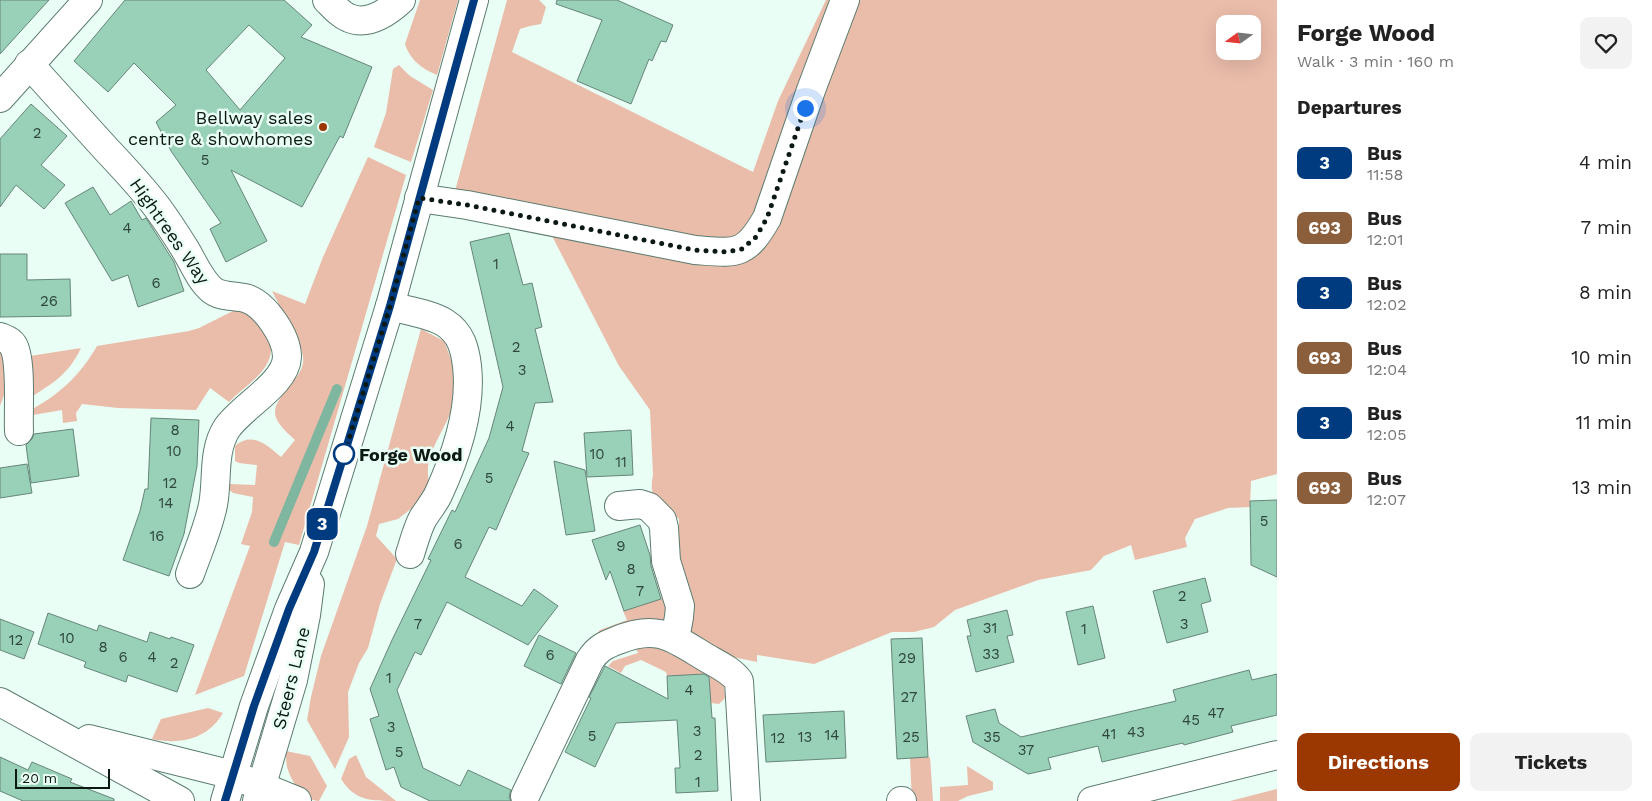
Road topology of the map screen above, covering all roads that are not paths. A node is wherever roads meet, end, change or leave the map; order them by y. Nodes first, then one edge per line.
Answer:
1 (88, 0) edge
2 (328, 0) edge
3 (400, 0) edge
4 (474, 0) edge
5 (845, 0) edge
6 (29, 64) junction
7 (0, 98) edge
8 (419, 198) junction
9 (390, 306) junction
10 (0, 337) edge
11 (19, 431) dead end
12 (618, 506) dead end
13 (410, 554) dead end
14 (190, 574) dead end
15 (675, 639) junction
16 (0, 702) edge
17 (53, 731) junction
18 (1277, 755) edge
19 (245, 789) edge
20 (525, 796) dead end
21 (180, 801) edge
22 (297, 801) edge
23 (746, 801) edge
24 (1092, 801) edge

1 - 6 street
2 - 3 street
4 - 8 street, Steers Lane
5 - 8 street
6 - 7 street
6 - 14 street, Hightrees Way
8 - 9 street, Steers Lane
9 - 13 street
9 - 19 street, Steers Lane
10 - 11 street
12 - 15 street
15 - 20 street
15 - 23 street
16 - 17 street
17 - 19 street
17 - 21 street
18 - 24 street
19 - 22 street

